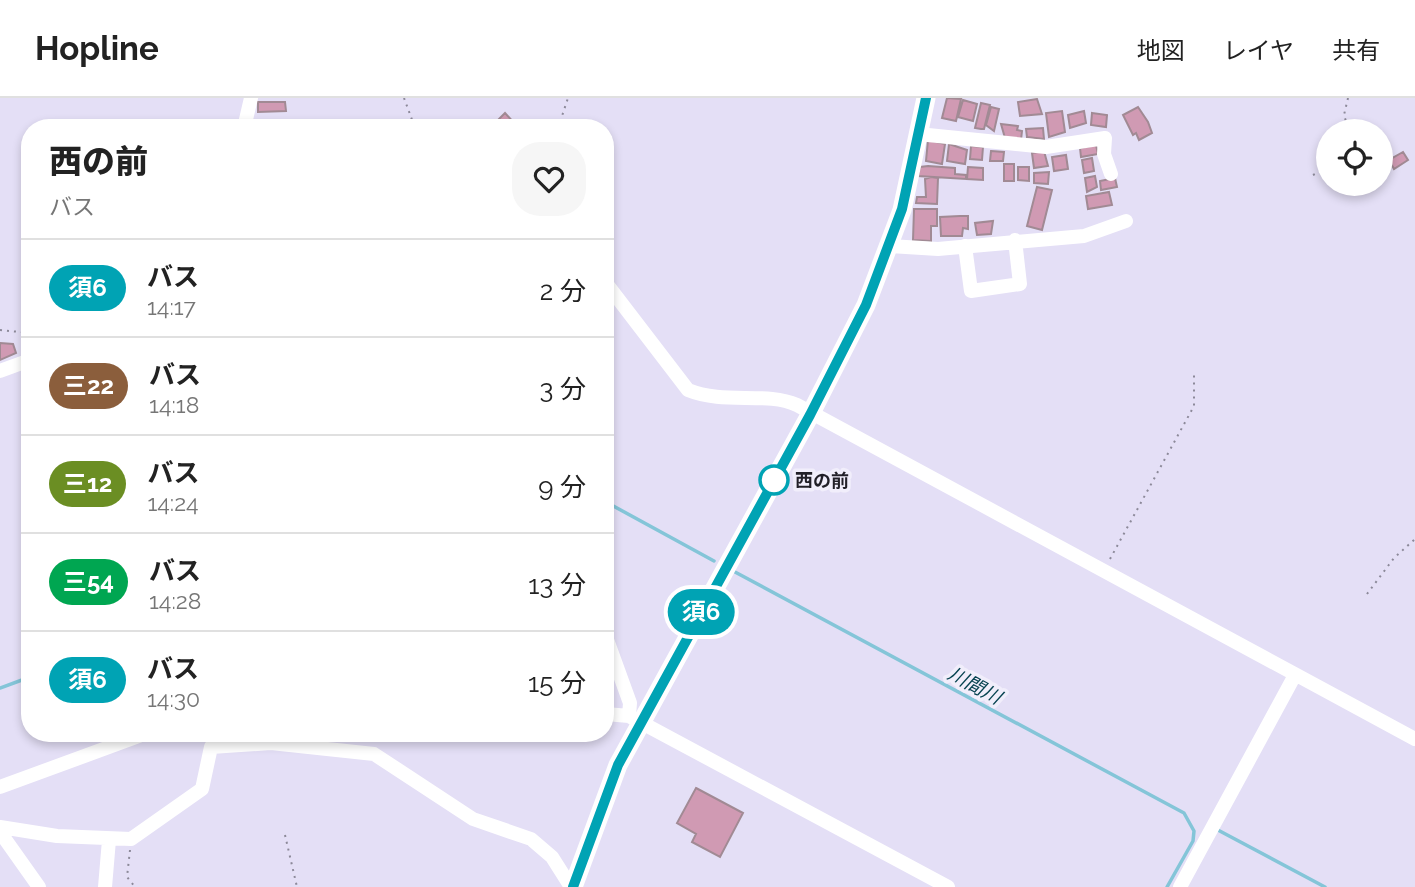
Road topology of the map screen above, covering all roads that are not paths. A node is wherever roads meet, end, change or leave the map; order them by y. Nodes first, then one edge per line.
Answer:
1 (251, 98) edge
2 (926, 98) edge
3 (246, 119) edge
4 (918, 134) junction
5 (1111, 174) dead end
6 (1126, 221) dead end
7 (1015, 240) junction
8 (890, 246) junction
9 (965, 246) junction
10 (614, 293) edge
11 (21, 363) edge
12 (0, 371) edge
13 (810, 415) junction
14 (614, 659) edge
15 (1295, 675) junction
16 (614, 716) edge
17 (634, 720) junction
18 (1415, 739) edge
19 (122, 742) edge
20 (0, 787) edge
21 (0, 829) edge
22 (109, 840) junction
23 (39, 887) edge
24 (105, 887) edge
25 (572, 887) edge
26 (948, 887) edge
27 (1180, 887) edge

1 - 3 street
2 - 4 highway
4 - 5 street
4 - 8 highway
6 - 7 street
7 - 9 street
7 - 9 street
8 - 9 street
8 - 13 highway
10 - 13 street
11 - 12 street
13 - 15 street
13 - 17 highway
14 - 17 street
15 - 18 street
15 - 27 street
16 - 17 street
17 - 25 highway
17 - 26 street
19 - 20 street
21 - 22 street
21 - 23 street
22 - 24 street
22 - 25 street

